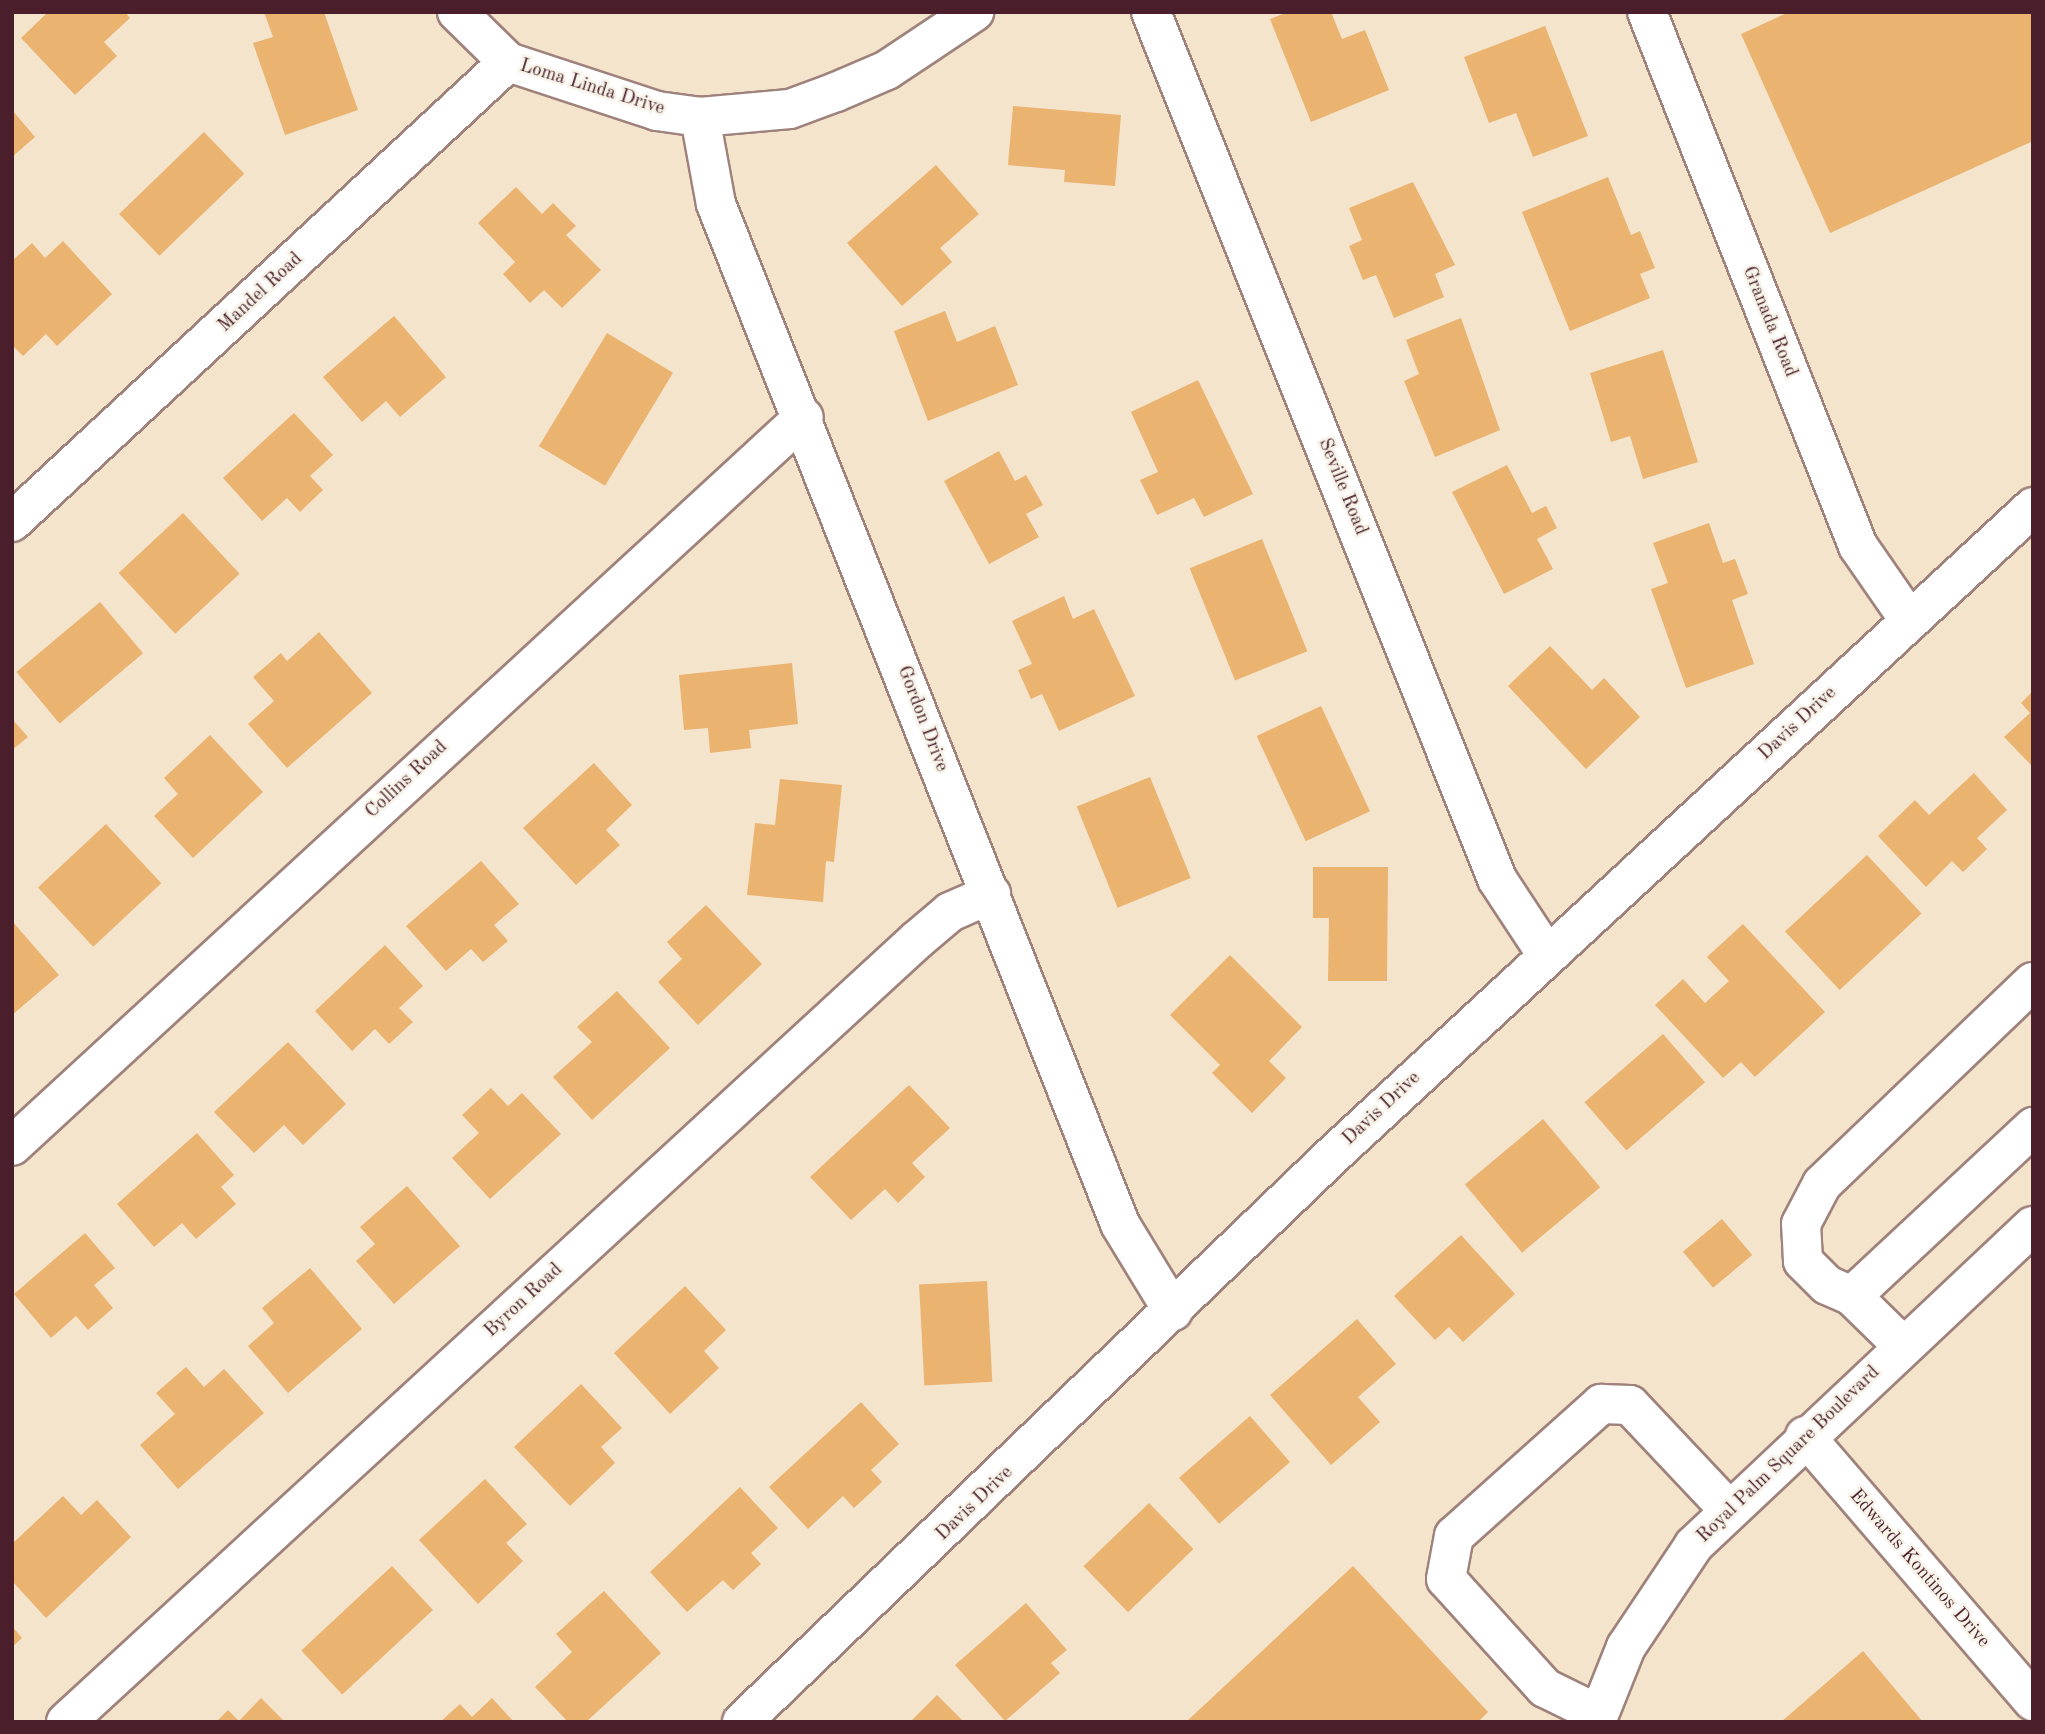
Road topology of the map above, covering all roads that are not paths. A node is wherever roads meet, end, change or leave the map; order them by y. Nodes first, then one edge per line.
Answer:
1 (457, 12) edge
2 (974, 12) edge
3 (1151, 12) edge
4 (1647, 12) edge
5 (508, 62) junction
6 (701, 117) junction
7 (804, 417) junction
8 (2033, 507) edge
9 (12, 522) edge
10 (1910, 621) junction
11 (991, 894) junction
12 (1547, 956) junction
13 (2033, 982) edge
14 (2033, 1127) edge
15 (12, 1146) edge
16 (2033, 1226) edge
17 (1852, 1296) junction
18 (1173, 1311) junction
19 (1903, 1346) junction
20 (1805, 1436) junction
21 (1728, 1509) junction
22 (2033, 1701) edge
23 (1597, 1718) edge
24 (66, 1722) edge
25 (743, 1722) edge

1 - 5 street, Loma Linda Drive
2 - 6 street, Loma Linda Drive
3 - 12 street, Seville Road
4 - 10 street, Granada Road
5 - 6 street, Loma Linda Drive
5 - 9 street, Mandel Road
6 - 7 street, Gordon Drive
7 - 11 street, Gordon Drive
7 - 15 street, Collins Road
8 - 10 street, Davis Drive
10 - 12 street, Davis Drive
11 - 18 street, Gordon Drive
11 - 24 street, Byron Road
12 - 18 street, Davis Drive
13 - 17 street
14 - 17 street
16 - 19 street, Royal Palm Square Boulevard
17 - 19 street
18 - 25 street, Davis Drive
19 - 20 street, Royal Palm Square Boulevard
20 - 21 street, Royal Palm Square Boulevard
20 - 22 street, Edwards Kontinos Drive
21 - 23 street, Royal Palm Square Boulevard
21 - 23 street

